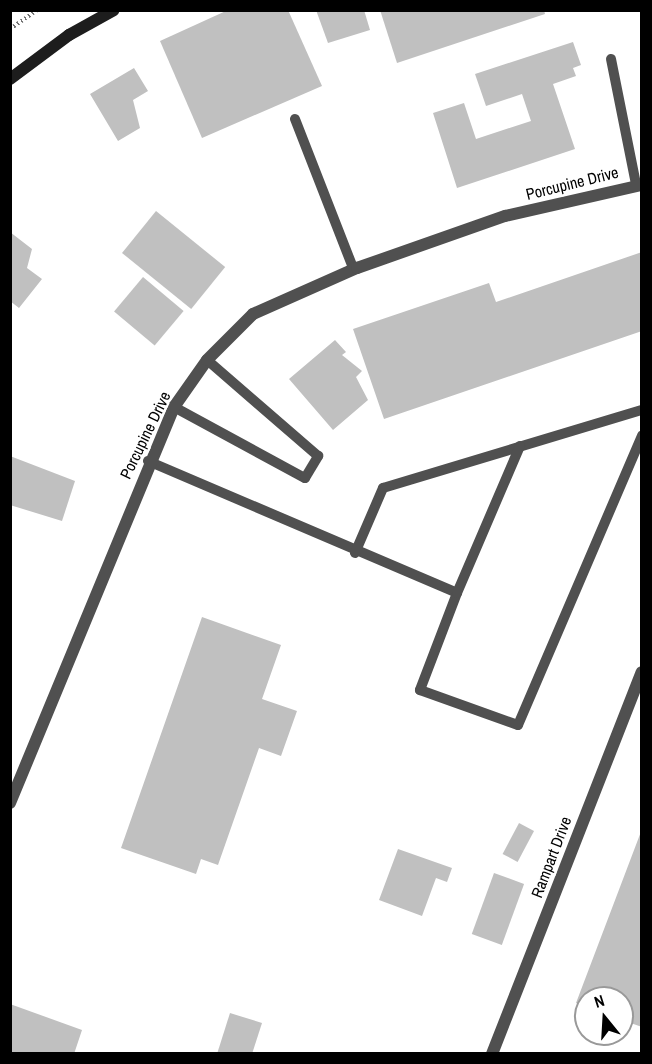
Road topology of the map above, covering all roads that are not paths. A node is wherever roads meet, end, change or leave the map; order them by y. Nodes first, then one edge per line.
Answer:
1 (114, 10) edge
2 (611, 59) dead end
3 (10, 79) edge
4 (295, 119) dead end
5 (639, 185) edge
6 (354, 270) junction
7 (207, 360) junction
8 (174, 407) junction
9 (642, 410) edge
10 (642, 435) edge
11 (520, 446) junction
12 (148, 461) junction
13 (355, 553) junction
14 (457, 593) junction
15 (642, 672) edge
16 (10, 803) edge
17 (492, 1053) edge

1 - 3 main road
2 - 5 lane
4 - 6 lane
5 - 6 street, Porcupine Drive
6 - 7 street, Porcupine Drive
7 - 8 street, Porcupine Drive
7 - 8 lane
8 - 12 street, Porcupine Drive
9 - 11 lane
10 - 14 lane
11 - 13 lane
11 - 14 lane
12 - 13 lane
12 - 16 street, Porcupine Drive
13 - 14 lane
15 - 17 street, Rampart Drive

